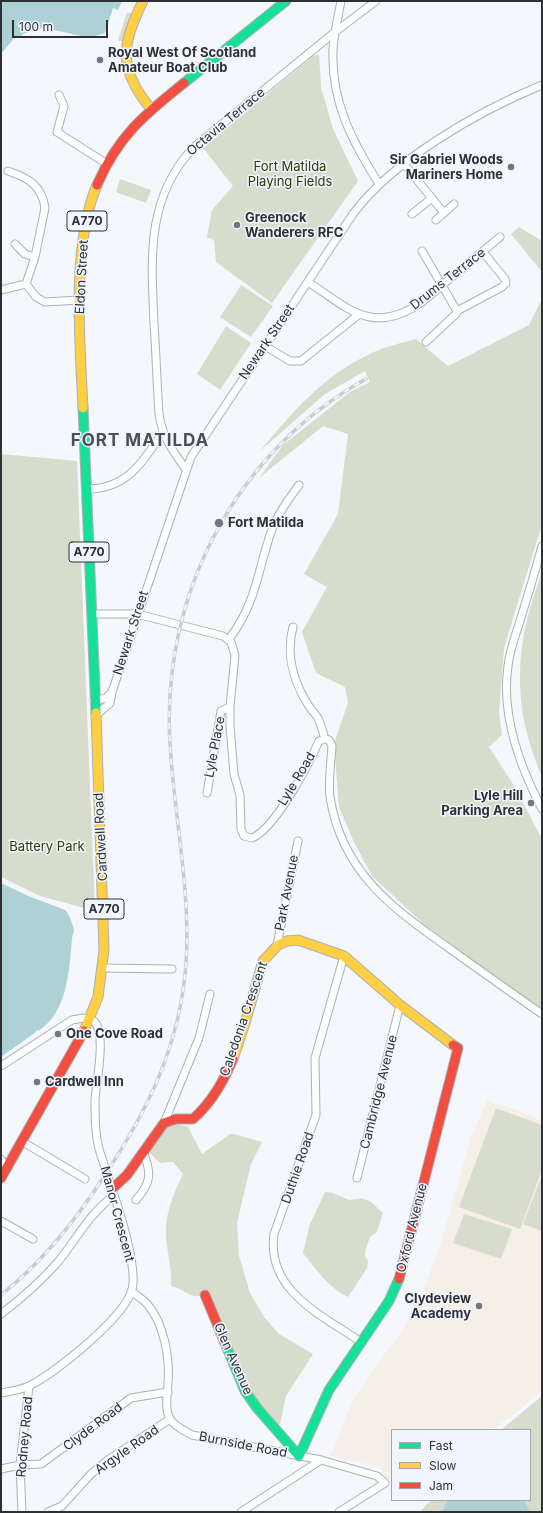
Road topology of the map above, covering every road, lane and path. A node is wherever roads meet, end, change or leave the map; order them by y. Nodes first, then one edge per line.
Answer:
1 (143, 1) edge
2 (286, 1) edge
3 (341, 1) edge
4 (376, 1) edge
5 (335, 32) junction
6 (542, 85) edge
7 (59, 95) dead end
8 (152, 109) junction
9 (106, 164) junction
10 (404, 164) junction
11 (8, 171) dead end
12 (379, 184) junction
13 (432, 198) junction
14 (454, 204) dead end
15 (444, 213) junction
16 (412, 214) dead end
17 (436, 220) dead end
18 (500, 237) dead end
19 (16, 244) dead end
20 (422, 251) dead end
21 (483, 252) junction
22 (34, 257) junction
23 (308, 282) junction
24 (26, 284) junction
25 (443, 286) junction
26 (1, 290) edge
27 (80, 300) junction
28 (457, 311) junction
29 (358, 315) junction
30 (426, 342) dead end
31 (265, 346) junction
32 (163, 432) junction
33 (186, 469) junction
34 (299, 485) dead end
35 (86, 489) junction
36 (542, 546) edge
37 (91, 614) junction
38 (137, 614) junction
39 (293, 627) dead end
40 (229, 639) junction
41 (112, 692) junction
42 (94, 701) junction
43 (230, 707) junction
44 (95, 716) junction
45 (325, 739) junction
46 (207, 793) dead end
47 (542, 809) edge
48 (298, 841) dead end
49 (277, 945) junction
50 (344, 956) junction
51 (103, 968) junction
52 (172, 969) dead end
53 (210, 994) dead end
54 (400, 1005) junction
55 (542, 1014) edge
56 (90, 1019) junction
57 (1, 1066) edge
58 (164, 1123) junction
59 (23, 1142) junction
60 (143, 1152) junction
61 (1, 1159) edge
62 (7, 1168) junction
63 (1, 1178) edge
64 (357, 1178) dead end
65 (85, 1179) dead end
66 (112, 1190) junction
67 (136, 1200) dead end
68 (1, 1222) edge
69 (33, 1239) dead end
70 (132, 1291) junction
71 (205, 1295) dead end
72 (1, 1314) edge
73 (361, 1342) junction
74 (29, 1386) junction
75 (168, 1392) junction
76 (1, 1393) edge
77 (170, 1419) junction
78 (298, 1456) junction
79 (321, 1460) junction
80 (20, 1465) junction
81 (1, 1469) edge
82 (22, 1512) edge
83 (48, 1512) edge
84 (241, 1512) edge
85 (339, 1512) edge

1 - 8 main road
2 - 8 main road, Eldon Street / A770
3 - 5 street
4 - 5 street, Octavia Terrace
5 - 12 street
5 - 32 street, Octavia Terrace
6 - 10 street, Newark Street
7 - 9 street
8 - 9 main road, Eldon Street / A770
9 - 27 main road, Eldon Street / A770
10 - 12 street, Newark Street
10 - 13 street
11 - 22 street
12 - 23 street, Newark Street
13 - 15 street
13 - 16 street
14 - 15 street
15 - 17 street
18 - 21 street, Drums Terrace
19 - 22 street
20 - 25 street
21 - 25 street, Drums Terrace
21 - 28 street
22 - 24 street
23 - 29 street, Drums Terrace
23 - 31 street, Newark Street
24 - 26 street
24 - 27 street
25 - 28 street
25 - 29 street, Drums Terrace
27 - 35 main road, Eldon Street / A770
28 - 30 street
29 - 31 street
31 - 33 street, Newark Street
32 - 33 street, Octavia Terrace
32 - 35 street
33 - 38 street, Newark Street
34 - 40 street
35 - 37 main road, Eldon Street / A770
36 - 47 street
37 - 38 street
37 - 42 main road, Cardwell Road / A770
38 - 40 street
38 - 41 street, Newark Street
39 - 45 street
40 - 43 street, Lyle Road
41 - 42 street, Newark Street
41 - 44 street, Newark Street
42 - 44 main road, Cardwell Road / A770
43 - 45 street, Lyle Road
43 - 46 street, Lyle Place
44 - 51 main road, Cardwell Road / A770
45 - 55 street, Lyle Road
48 - 49 street, Park Avenue
49 - 50 main road
49 - 58 main road, Caledonia Crescent
50 - 54 main road
50 - 73 street, Duthie Road
51 - 52 street
51 - 56 main road, Cardwell Road / A770
53 - 58 street
54 - 64 street, Cambridge Avenue
54 - 73 main road, Oxford Avenue
56 - 57 street
56 - 59 main road, Cardwell Road / A770
56 - 66 street, Manor Crescent, bridge
58 - 60 main road
59 - 62 main road, Cardwell Road / A770
59 - 65 street
60 - 66 main road
60 - 67 street
61 - 62 street
62 - 63 main road, Cardwell Road / A770
66 - 70 street, Manor Crescent
66 - 72 street
68 - 69 street
70 - 74 street
70 - 75 street
71 - 78 main road, Glen Avenue
73 - 78 main road, Oxford Avenue
74 - 76 street
74 - 80 street, Rodney Road
75 - 77 street
75 - 80 street, Clyde Road
77 - 78 street, Burnside Road
77 - 83 street, Argyle Road
78 - 79 street, Burnside Road
79 - 84 street
79 - 85 street, Burnside Road
80 - 81 street, Clyde Road
80 - 82 street, Rodney Road

